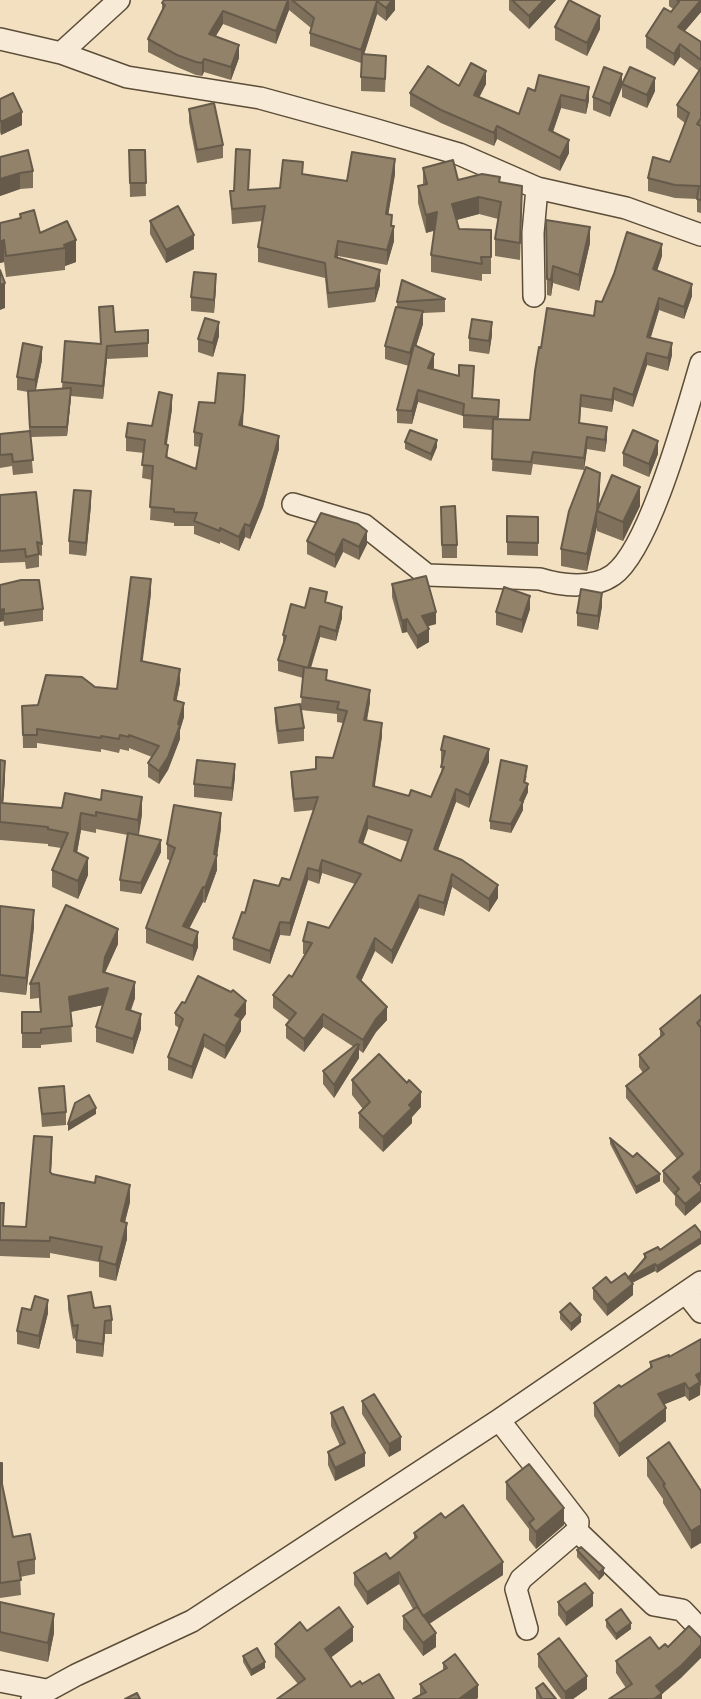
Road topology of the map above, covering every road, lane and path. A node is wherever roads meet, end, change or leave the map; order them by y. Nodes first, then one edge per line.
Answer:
1 (119, 0) edge
2 (0, 39) edge
3 (61, 53) junction
4 (537, 188) junction
5 (701, 235) edge
6 (534, 296) dead end
7 (701, 363) edge
8 (293, 504) dead end
9 (693, 1288) edge
10 (701, 1312) edge
11 (499, 1420) junction
12 (577, 1531) junction
13 (527, 1629) dead end
14 (701, 1630) edge
15 (0, 1681) edge
16 (39, 1695) edge

1 - 3 street
2 - 3 street
3 - 4 street
4 - 5 street
4 - 6 street
7 - 8 street
9 - 10 street
9 - 11 street
11 - 12 street
11 - 16 street
12 - 13 street
12 - 14 street
15 - 16 street

